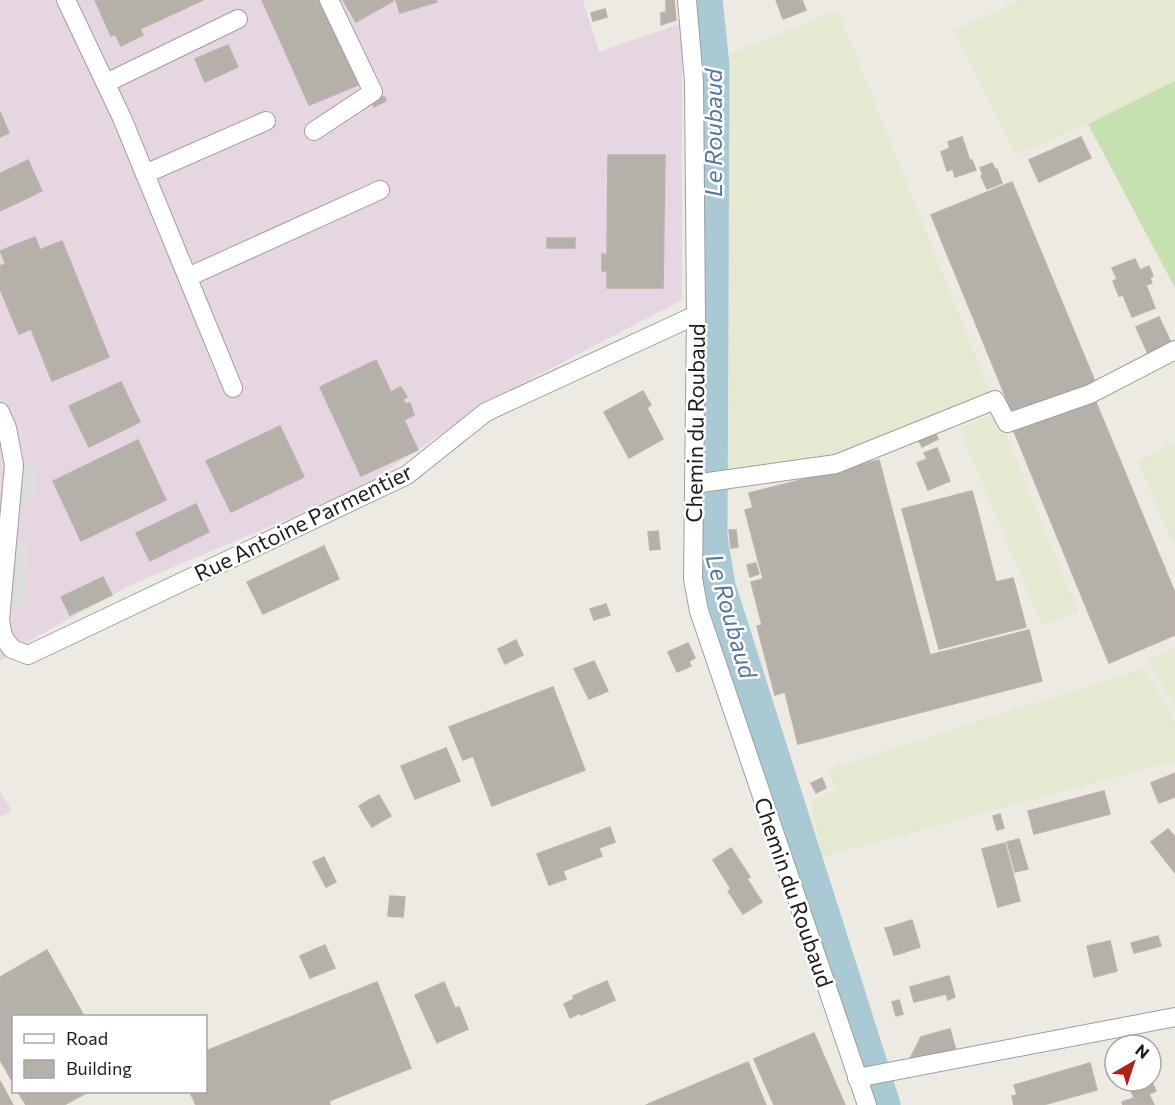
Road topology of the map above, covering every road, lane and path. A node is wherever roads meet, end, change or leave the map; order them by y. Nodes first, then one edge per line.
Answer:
1 (66, 0) edge
2 (329, 0) edge
3 (687, 0) edge
4 (238, 19) dead end
5 (106, 83) junction
6 (266, 121) dead end
7 (314, 130) dead end
8 (145, 174) junction
9 (380, 190) dead end
10 (188, 277) junction
11 (696, 315) junction
12 (1175, 350) edge
13 (233, 388) dead end
14 (0, 412) edge
15 (7, 466) edge
16 (694, 484) junction
17 (1, 638) edge
18 (1175, 1017) edge
19 (857, 1078) junction
20 (867, 1105) edge

1 - 5 street
2 - 7 street
3 - 11 street, Chemin du Roubaud
4 - 5 street
5 - 8 street
6 - 8 street
8 - 10 street
9 - 10 street
10 - 13 street
11 - 16 street, Chemin du Roubaud
11 - 17 street, Rue Antoine Parmentier
12 - 16 street
14 - 15 street
15 - 17 street
16 - 19 street, Chemin du Roubaud
18 - 19 street
19 - 20 street, Chemin du Roubaud

